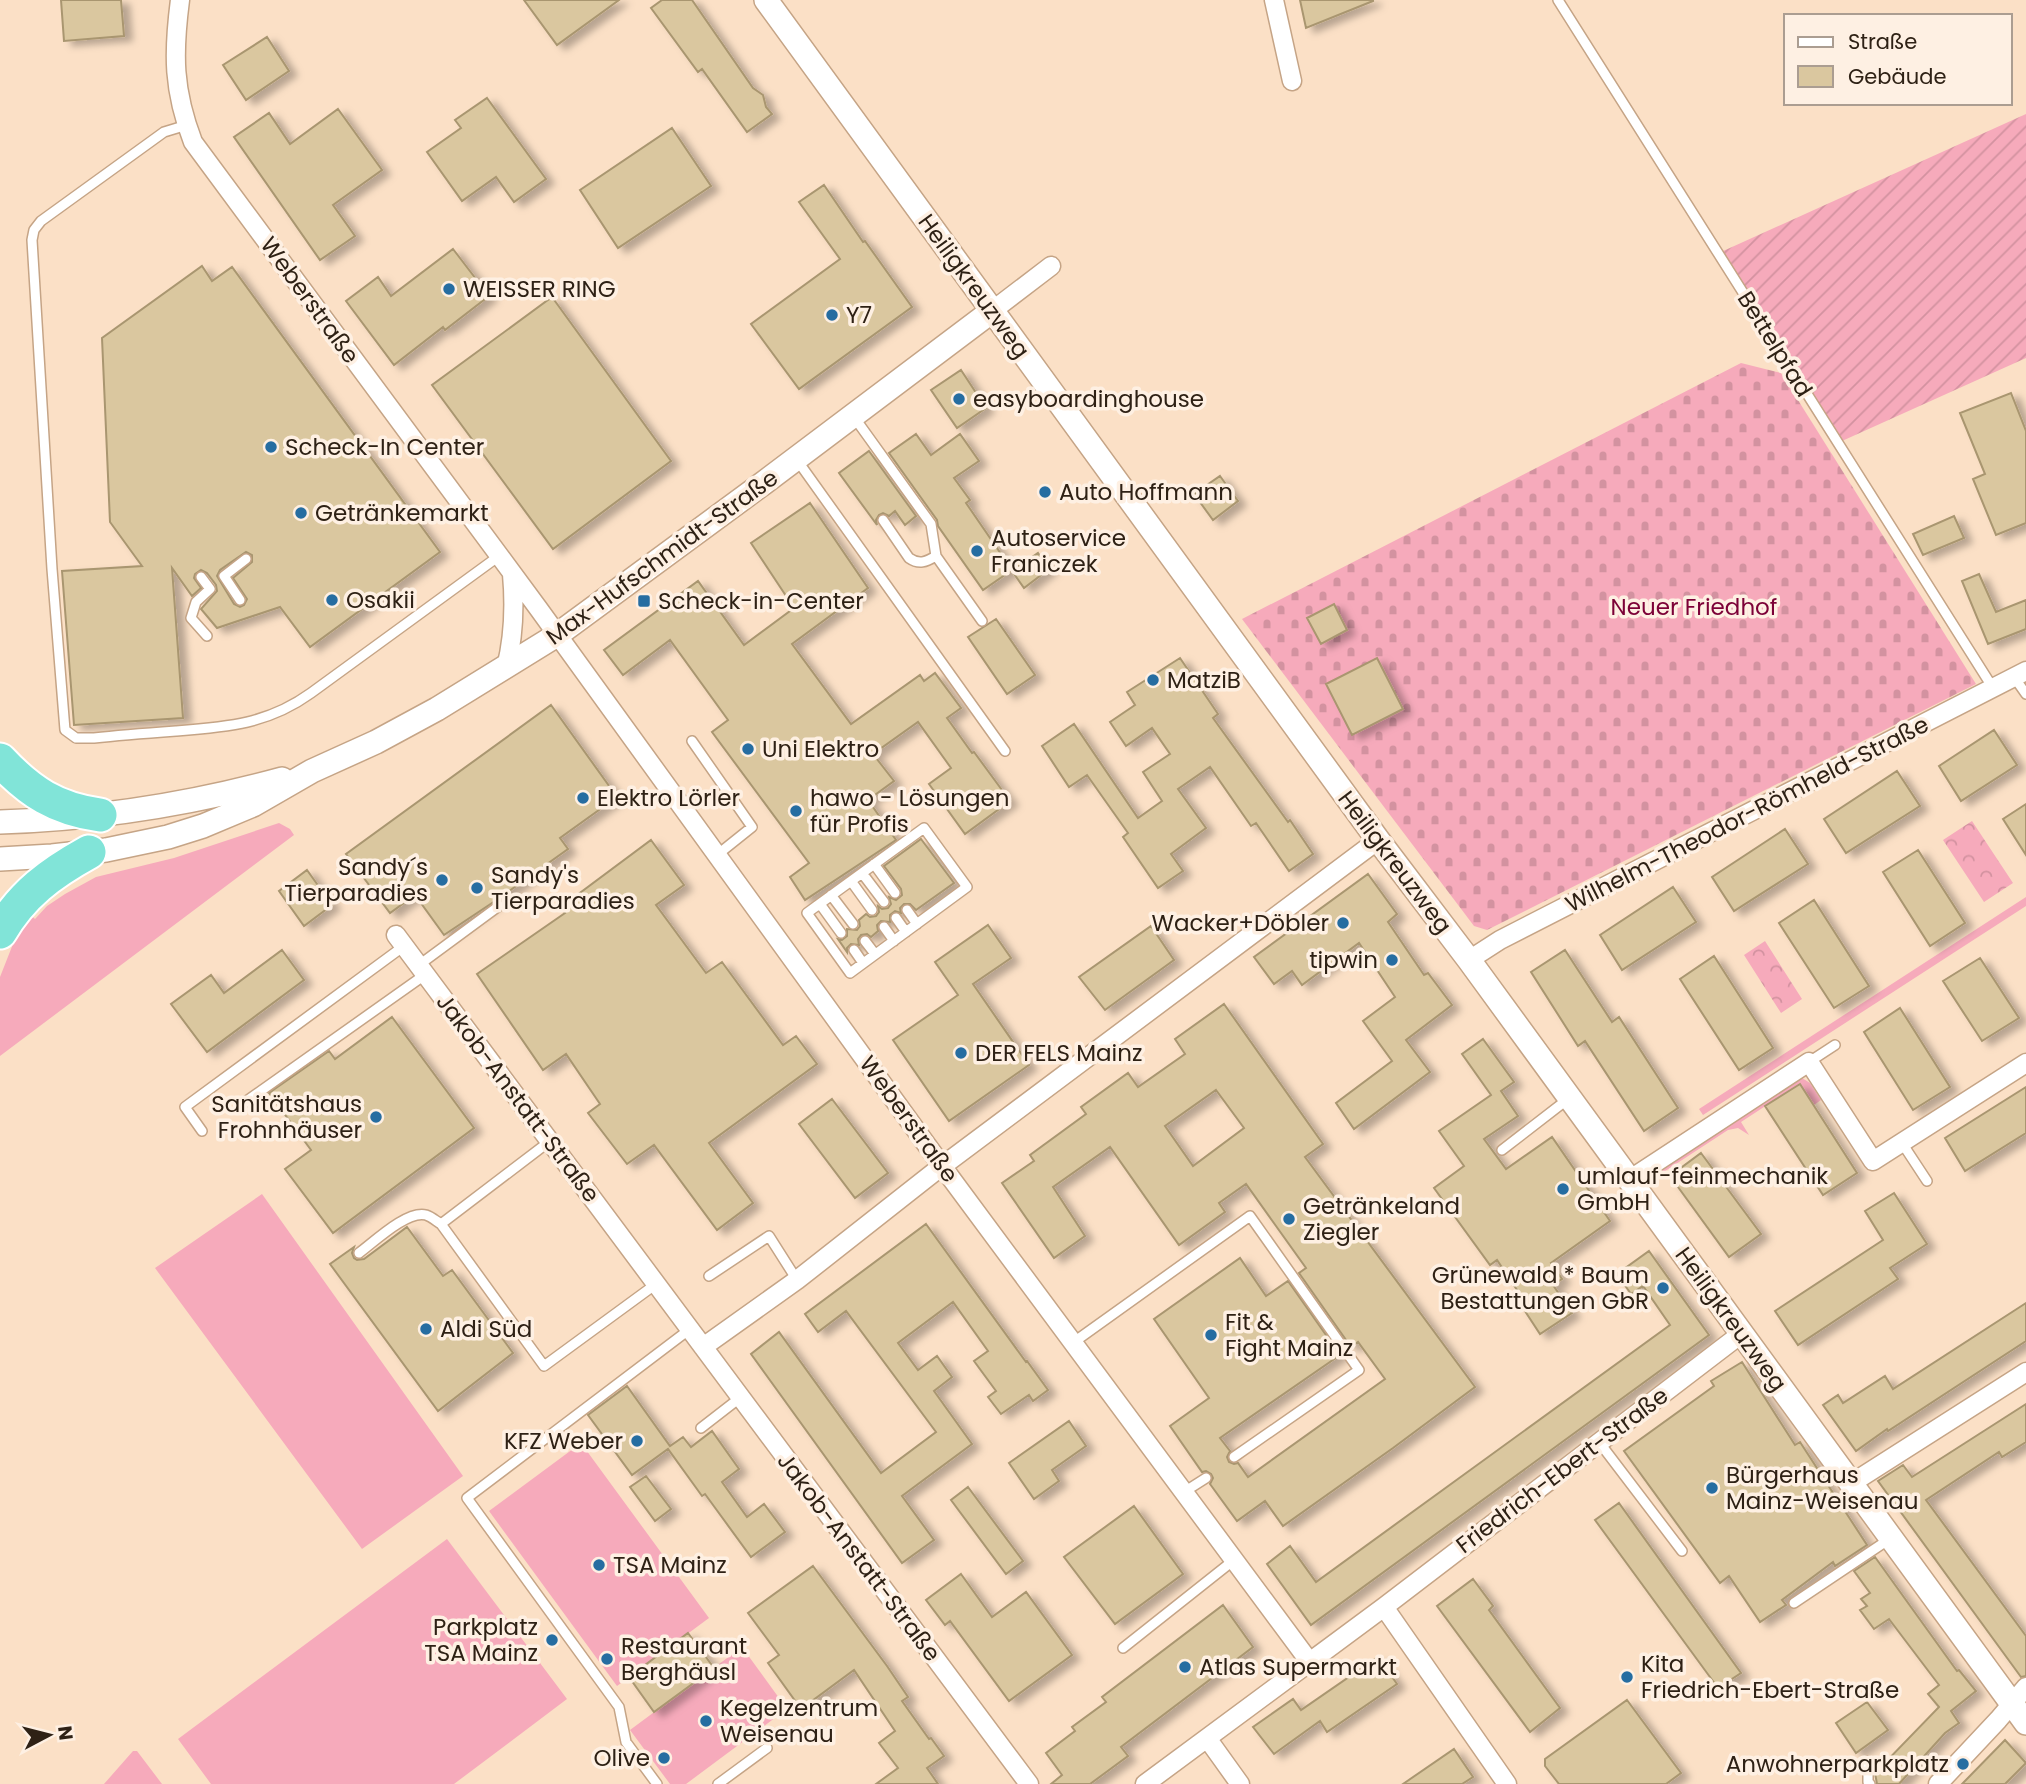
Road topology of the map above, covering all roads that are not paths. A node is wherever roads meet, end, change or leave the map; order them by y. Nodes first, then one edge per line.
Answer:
1 (180, 0) edge
2 (765, 0) edge
3 (1274, 0) edge
4 (1558, 0) edge
5 (1292, 81) dead end
6 (187, 125) junction
7 (1051, 266) dead end
8 (992, 311) junction
9 (852, 416) junction
10 (796, 459) junction
11 (883, 520) dead end
12 (936, 555) junction
13 (499, 556) junction
14 (246, 559) dead end
15 (512, 574) junction
16 (201, 577) dead end
17 (240, 600) dead end
18 (982, 621) dead end
19 (557, 635) junction
20 (207, 636) dead end
21 (506, 668) junction
22 (2020, 674) edge
23 (1993, 688) junction
24 (2026, 694) edge
25 (692, 741) dead end
26 (1005, 751) dead end
27 (0, 760) edge
28 (312, 771) junction
29 (100, 815) junction
30 (0, 822) edge
31 (1378, 840) junction
32 (89, 852) junction
33 (717, 855) junction
34 (0, 859) edge
35 (874, 864) junction
36 (862, 873) junction
37 (850, 881) junction
38 (895, 893) dead end
39 (831, 895) junction
40 (884, 902) dead end
41 (820, 904) junction
42 (499, 906) dead end
43 (872, 910) dead end
44 (907, 910) dead end
45 (896, 918) dead end
46 (853, 924) dead end
47 (917, 924) junction
48 (884, 927) dead end
49 (0, 932) edge
50 (906, 932) junction
51 (841, 933) dead end
52 (400, 940) joint
53 (865, 941) dead end
54 (894, 941) junction
55 (854, 950) dead end
56 (875, 954) junction
57 (1469, 960) junction
58 (863, 963) junction
59 (422, 969) junction
60 (1835, 1045) dead end
61 (1809, 1062) junction
62 (2026, 1063) edge
63 (1569, 1098) junction
64 (240, 1105) dead end
65 (202, 1131) dead end
66 (550, 1141) junction
67 (1902, 1143) junction
68 (1502, 1150) dead end
69 (942, 1166) junction
70 (1629, 1180) junction
71 (1927, 1181) dead end
72 (440, 1224) junction
73 (359, 1253) dead end
74 (709, 1276) dead end
75 (797, 1280) junction
76 (656, 1284) junction
77 (690, 1329) junction
78 (1741, 1334) junction
79 (1074, 1342) junction
80 (703, 1347) junction
81 (2026, 1372) edge
82 (741, 1397) junction
83 (701, 1428) dead end
84 (1599, 1442) junction
85 (1234, 1457) dead end
86 (1206, 1478) dead end
87 (1852, 1483) junction
88 (1184, 1492) junction
89 (1892, 1538) junction
90 (1682, 1550) dead end
91 (1234, 1560) junction
92 (1794, 1604) dead end
93 (1384, 1607) junction
94 (1123, 1648) dead end
95 (1309, 1661) junction
96 (2019, 1695) edge
97 (2026, 1723) edge
98 (1207, 1738) junction
99 (767, 1748) dead end
100 (1868, 1761) dead end
101 (657, 1784) edge
102 (718, 1784) edge
103 (1028, 1784) edge
104 (1145, 1784) edge
105 (1240, 1784) edge
106 (1507, 1784) edge
107 (1870, 1784) edge
108 (1938, 1784) edge

1 - 6 street, Weberstraße
2 - 8 street, Heiligkreuzweg
3 - 5 street
4 - 23 lane, Bettelpfad
6 - 13 street, Weberstraße
6 - 13 lane
7 - 8 street
8 - 9 street, Max-Hufschmidt-Straße
8 - 31 street, Heiligkreuzweg
9 - 10 street, Max-Hufschmidt-Straße
9 - 12 lane
10 - 19 street, Max-Hufschmidt-Straße
10 - 26 lane
11 - 12 lane
12 - 18 lane
13 - 15 street, Weberstraße
14 - 17 lane
15 - 19 street, Weberstraße
15 - 21 street
16 - 20 lane
19 - 21 street, Max-Hufschmidt-Straße
19 - 33 street, Weberstraße
21 - 28 street, Max-Hufschmidt-Straße
22 - 23 street, Wilhelm-Theodor-Römheld-Straße
22 - 24 lane
23 - 57 street, Wilhelm-Theodor-Römheld-Straße
25 - 33 lane
27 - 29 highway
28 - 29 street, Max-Hufschmidt-Straße
28 - 32 street, Max-Hufschmidt-Straße
29 - 30 street, Max-Hufschmidt-Straße
31 - 57 street, Heiligkreuzweg
31 - 69 street
32 - 34 street, Max-Hufschmidt-Straße
32 - 49 highway
33 - 69 street, Weberstraße
35 - 36 lane
35 - 38 lane
35 - 47 lane
36 - 37 lane
36 - 40 lane
37 - 39 lane
37 - 43 lane
39 - 41 lane
39 - 46 lane
41 - 51 lane
41 - 58 lane
42 - 59 lane
44 - 47 lane
45 - 50 lane
47 - 50 lane
48 - 54 lane
50 - 54 lane
52 - 59 street, Jakob-Anstatt-Straße
52 - 65 lane
53 - 56 lane
54 - 56 lane
55 - 58 lane
56 - 58 lane
57 - 63 street, Heiligkreuzweg
59 - 64 lane
59 - 66 street, Jakob-Anstatt-Straße
60 - 61 lane
61 - 67 street
61 - 70 street
62 - 67 street
63 - 68 lane
63 - 70 street, Heiligkreuzweg
66 - 72 lane
66 - 76 street, Jakob-Anstatt-Straße
67 - 71 lane
69 - 75 street
69 - 79 street, Weberstraße
70 - 78 street, Heiligkreuzweg
72 - 73 lane
72 - 76 lane
74 - 75 lane
75 - 80 street
76 - 77 street, Jakob-Anstatt-Straße
77 - 80 street, Jakob-Anstatt-Straße
77 - 101 lane
78 - 84 street, Friedrich-Ebert-Straße
78 - 87 street, Heiligkreuzweg
79 - 85 lane
79 - 88 street, Weberstraße
80 - 82 street, Jakob-Anstatt-Straße
81 - 87 street
82 - 83 lane
82 - 103 street, Jakob-Anstatt-Straße
84 - 90 lane
84 - 93 street, Friedrich-Ebert-Straße
86 - 88 lane
87 - 89 street, Heiligkreuzweg
88 - 91 street, Weberstraße
89 - 92 lane
89 - 96 street, Heiligkreuzweg
91 - 94 lane
91 - 95 street, Weberstraße
93 - 95 street, Friedrich-Ebert-Straße
93 - 106 street
95 - 98 street, Friedrich-Ebert-Straße
96 - 97 street, Heiligkreuzweg
96 - 108 street
98 - 104 street, Friedrich-Ebert-Straße
98 - 105 street
99 - 102 lane
100 - 107 lane

